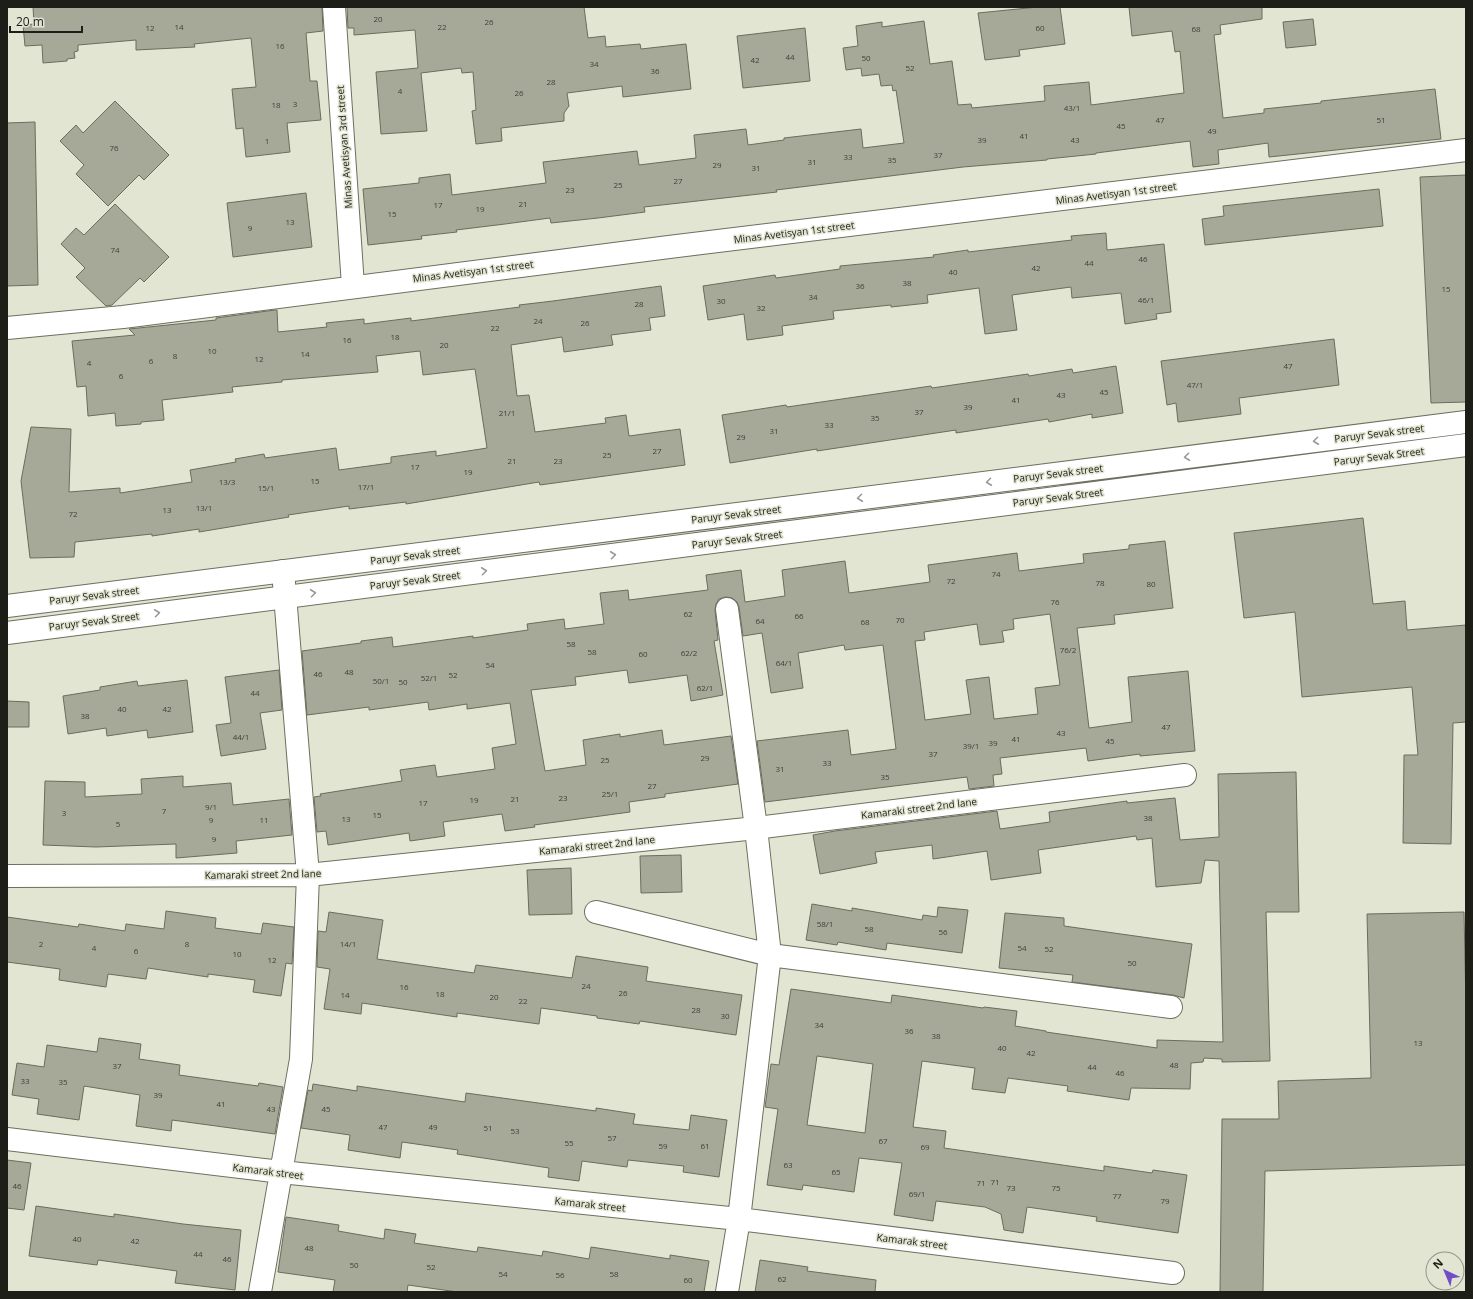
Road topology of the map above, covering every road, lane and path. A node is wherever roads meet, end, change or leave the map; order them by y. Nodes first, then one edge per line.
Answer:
1 (334, 7) edge
2 (1466, 150) edge
3 (353, 286) junction
4 (7, 328) edge
5 (1466, 422) edge
6 (1466, 445) edge
7 (283, 571) junction
8 (286, 597) junction
9 (7, 606) edge
10 (727, 609) dead end
11 (7, 633) edge
12 (1185, 775) dead end
13 (756, 828) junction
14 (308, 875) junction
15 (7, 876) edge
16 (596, 912) dead end
17 (770, 955) junction
18 (1172, 1007) dead end
19 (7, 1139) edge
20 (281, 1172) junction
21 (738, 1219) junction
22 (1173, 1273) dead end
23 (260, 1292) edge
24 (727, 1292) edge

1 - 3 street, Minas Avetisyan 3rd street
2 - 3 street, Minas Avetisyan 1st street
3 - 4 street, Minas Avetisyan 1st street
5 -> 7 street, Paruyr Sevak street
8 -> 6 street, Paruyr Sevak Street
7 - 8 street
7 - 9 street, Paruyr Sevak street
11 -> 8 street, Paruyr Sevak Street
8 - 14 street
10 - 13 street
12 - 13 street, Kamaraki street 2nd lane
13 - 14 street, Kamaraki street 2nd lane
13 - 17 street
14 - 15 street, Kamaraki street 2nd lane
14 - 20 street
16 - 17 street
17 - 18 street
17 - 21 street
19 - 20 street, Kamarak street
20 - 21 street, Kamarak street
20 - 23 street
21 - 22 street, Kamarak street
21 - 24 street

